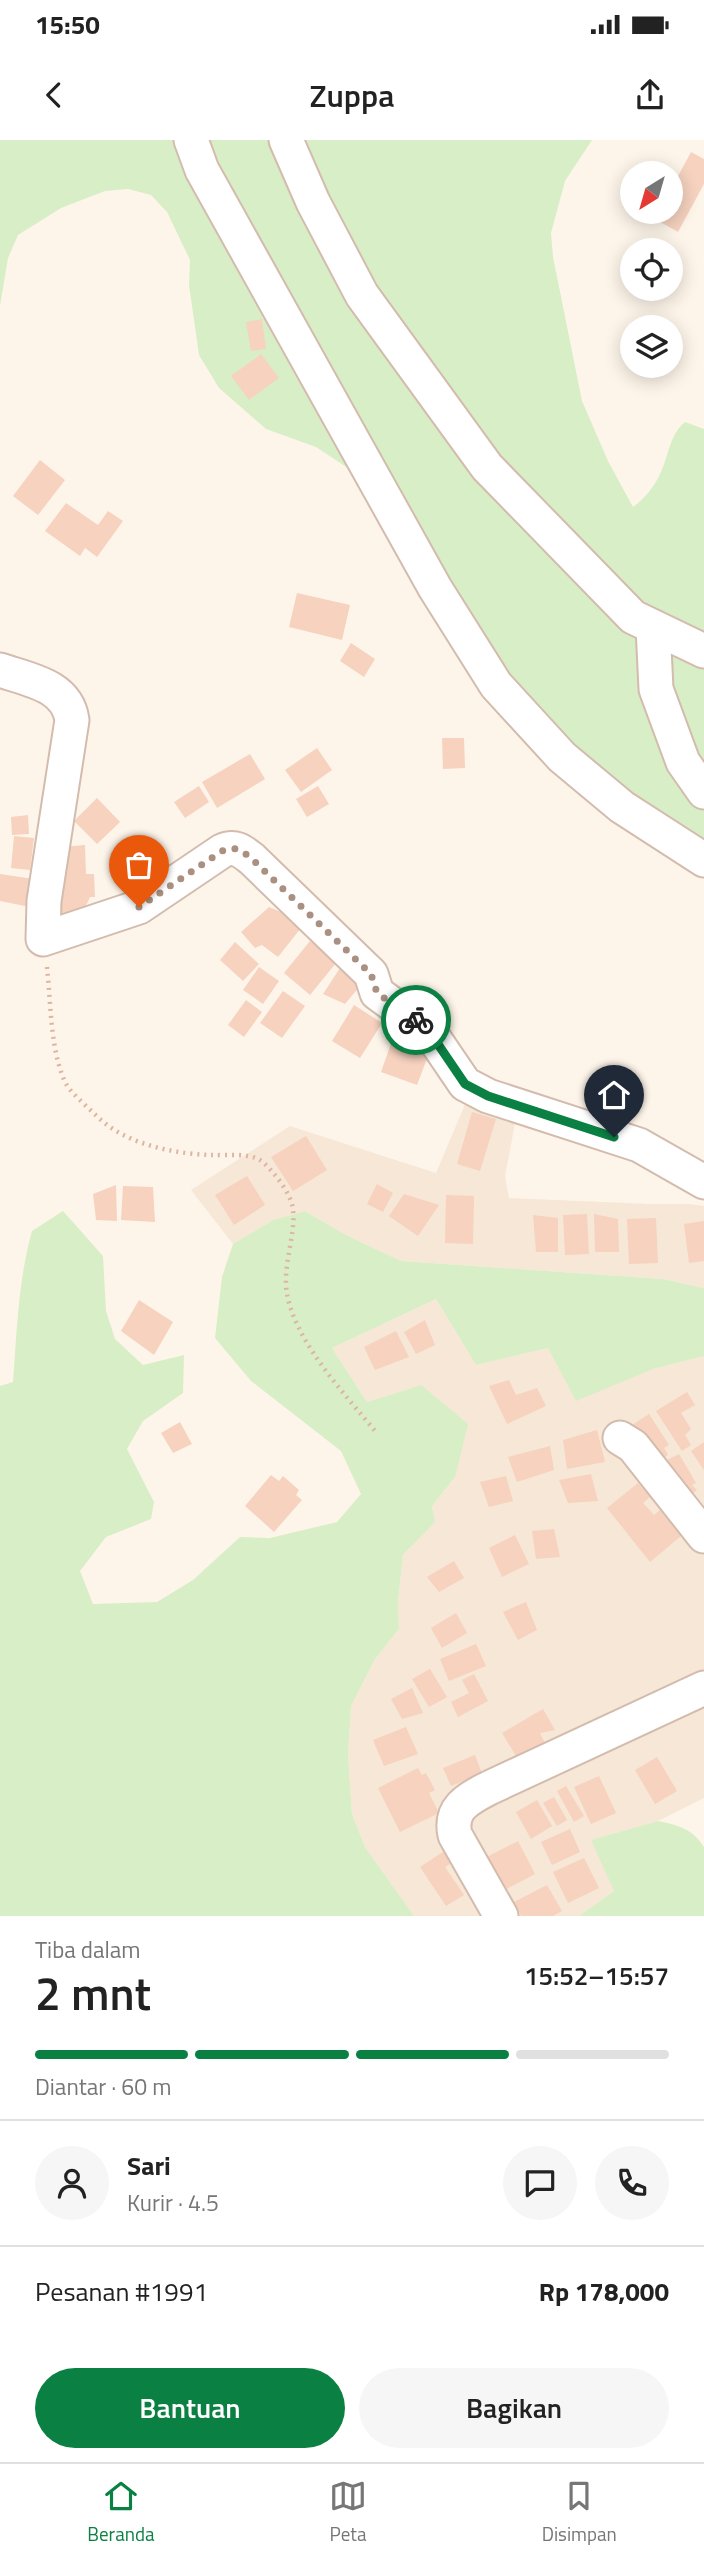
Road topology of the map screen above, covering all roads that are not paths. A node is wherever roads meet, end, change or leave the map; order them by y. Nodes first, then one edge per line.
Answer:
1 (191, 140) edge
2 (286, 140) edge
3 (653, 627) junction
4 (704, 651) edge
5 (0, 670) edge
6 (704, 792) edge
7 (704, 860) edge
8 (704, 1182) edge
9 (620, 1438) dead end
10 (704, 1536) edge
11 (704, 1688) edge
12 (501, 1916) edge

1 - 7 street
2 - 3 street
3 - 4 street
3 - 6 street
5 - 8 street
9 - 10 street
11 - 12 street

